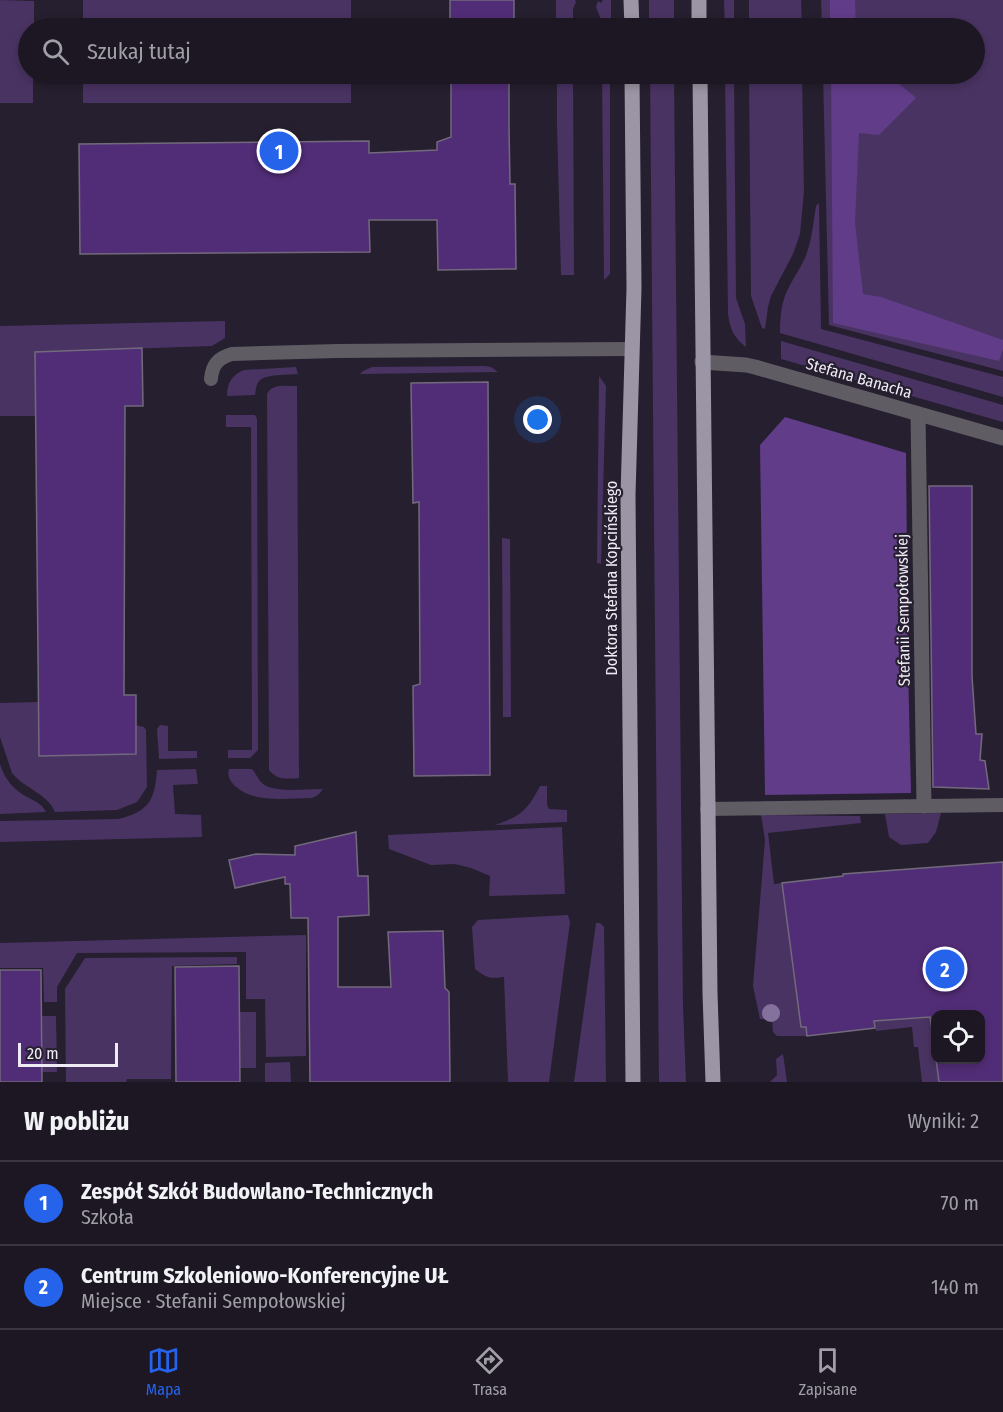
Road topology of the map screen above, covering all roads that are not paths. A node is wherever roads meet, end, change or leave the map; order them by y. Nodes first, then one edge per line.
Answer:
1 (632, 0) edge
2 (699, 0) edge
3 (632, 18) edge
4 (699, 18) edge
5 (632, 84) edge
6 (700, 84) edge
7 (632, 349) junction
8 (702, 362) junction
9 (211, 379) dead end
10 (918, 414) junction
11 (1003, 438) edge
12 (1003, 805) edge
13 (924, 806) junction
14 (707, 809) junction
15 (633, 1082) edge
16 (713, 1082) edge

1 - 3 main road
2 - 4 main road
5 - 7 main road, Doktora Stefana Kopcińskiego
6 - 8 main road
7 - 9 lane
7 - 15 main road, Doktora Stefana Kopcińskiego
8 - 10 street, Stefana Banacha
8 - 14 main road
10 - 11 street, Stefana Banacha
10 - 13 street, Stefanii Sempołowskiej
12 - 13 lane
13 - 14 lane
14 - 16 main road

